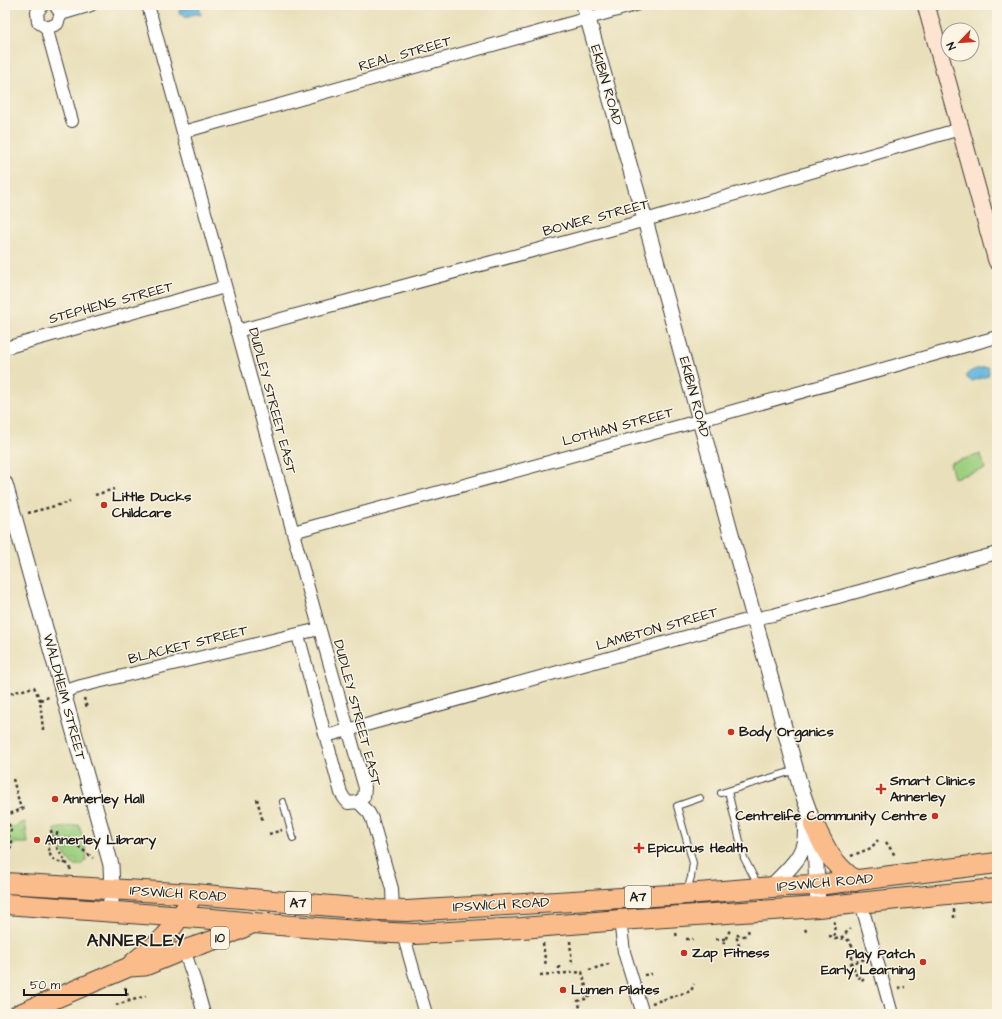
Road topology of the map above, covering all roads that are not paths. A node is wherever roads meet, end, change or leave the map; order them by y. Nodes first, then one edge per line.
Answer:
1 (43, 5) edge
2 (91, 5) edge
3 (148, 5) edge
4 (635, 5) edge
5 (926, 5) edge
6 (58, 10) edge
7 (585, 12) edge
8 (47, 28) junction
9 (72, 121) dead end
10 (960, 130) junction
11 (183, 132) junction
12 (645, 220) junction
13 (997, 261) edge
14 (225, 287) junction
15 (238, 331) junction
16 (997, 337) edge
17 (5, 348) edge
18 (700, 420) junction
19 (5, 484) edge
20 (293, 532) junction
21 (997, 552) edge
22 (754, 619) junction
23 (319, 629) junction
24 (298, 635) junction
25 (56, 695) junction
26 (348, 730) junction
27 (326, 736) junction
28 (796, 770) junction
29 (801, 789) junction
30 (728, 791) junction
31 (721, 793) dead end
32 (700, 798) dead end
33 (283, 802) dead end
34 (358, 802) junction
35 (814, 825) junction
36 (293, 838) dead end
37 (997, 863) edge
38 (7, 874) edge
39 (855, 881) junction
40 (817, 885) junction
41 (765, 888) junction
42 (112, 889) junction
43 (997, 889) edge
44 (194, 894) junction
45 (686, 894) junction
46 (861, 903) junction
47 (5, 904) edge
48 (818, 907) junction
49 (393, 911) junction
50 (110, 912) junction
51 (179, 917) junction
52 (620, 920) junction
53 (254, 923) junction
54 (402, 934) junction
55 (184, 950) junction
56 (129, 967) junction
57 (19, 1014) edge
58 (204, 1014) edge
59 (426, 1014) edge
60 (643, 1014) edge
61 (892, 1014) edge

1 - 8 street
2 - 6 street
3 - 11 street, DUDLEY STREET EAST
4 - 7 street, REAL STREET
5 - 10 main road
6 - 8 street
7 - 11 street, REAL STREET
7 - 12 street, EKIBIN ROAD
8 - 9 street
10 - 12 street, BOWER STREET
10 - 13 main road
11 - 14 street, DUDLEY STREET EAST
12 - 15 street, BOWER STREET
12 - 18 street, EKIBIN ROAD
14 - 15 street, DUDLEY STREET EAST
14 - 17 street, STEPHENS STREET
15 - 20 street, DUDLEY STREET EAST
16 - 18 street, LOTHIAN STREET
18 - 20 street, LOTHIAN STREET
18 - 22 street, EKIBIN ROAD
19 - 25 street, WALDHEIM STREET
20 - 23 street, DUDLEY STREET EAST
21 - 22 street, LAMBTON STREET
22 - 26 street, LAMBTON STREET
22 - 28 street, EKIBIN ROAD
23 - 24 street, BLACKET STREET
23 - 26 street, DUDLEY STREET EAST
24 - 25 street, BLACKET STREET
24 - 27 street, DUDLEY STREET EAST
25 - 42 street, WALDHEIM STREET
26 - 27 street, LAMBTON STREET
26 - 34 street, DUDLEY STREET EAST
27 - 34 street, DUDLEY STREET EAST
28 - 29 street, EKIBIN ROAD
28 - 30 lane
29 - 35 street, EKIBIN ROAD
29 - 41 street, EKIBIN ROAD
30 - 31 lane
30 - 41 lane
32 - 45 lane
33 - 36 lane
34 - 49 street, DUDLEY STREET EAST
35 - 39 highway
35 - 40 street, EKIBIN ROAD
37 - 39 highway, IPSWICH ROAD / A7
38 - 42 highway, IPSWICH ROAD / A7
39 - 40 highway, IPSWICH ROAD / A7
40 - 41 highway, IPSWICH ROAD / A7
40 - 48 street, EKIBIN ROAD
41 - 45 highway, IPSWICH ROAD / A7
42 - 44 highway, IPSWICH ROAD / A7
42 - 50 street, WALDHEIM STREET
43 - 46 highway, IPSWICH ROAD / A7
44 - 49 highway, IPSWICH ROAD / A7
44 - 51 main road, 10
45 - 49 highway, IPSWICH ROAD / A7
46 - 48 highway, IPSWICH ROAD / A7
46 - 61 street
47 - 50 highway, IPSWICH ROAD / A7
48 - 52 highway, IPSWICH ROAD / A7
50 - 51 highway, IPSWICH ROAD / A7
51 - 53 highway, IPSWICH ROAD / A7
51 - 56 main road, 10
52 - 54 highway, IPSWICH ROAD / A7
52 - 60 street
53 - 54 highway, IPSWICH ROAD / A7
53 - 55 main road, 10
54 - 59 street
55 - 56 main road, 10
55 - 58 street
56 - 57 main road, 10

